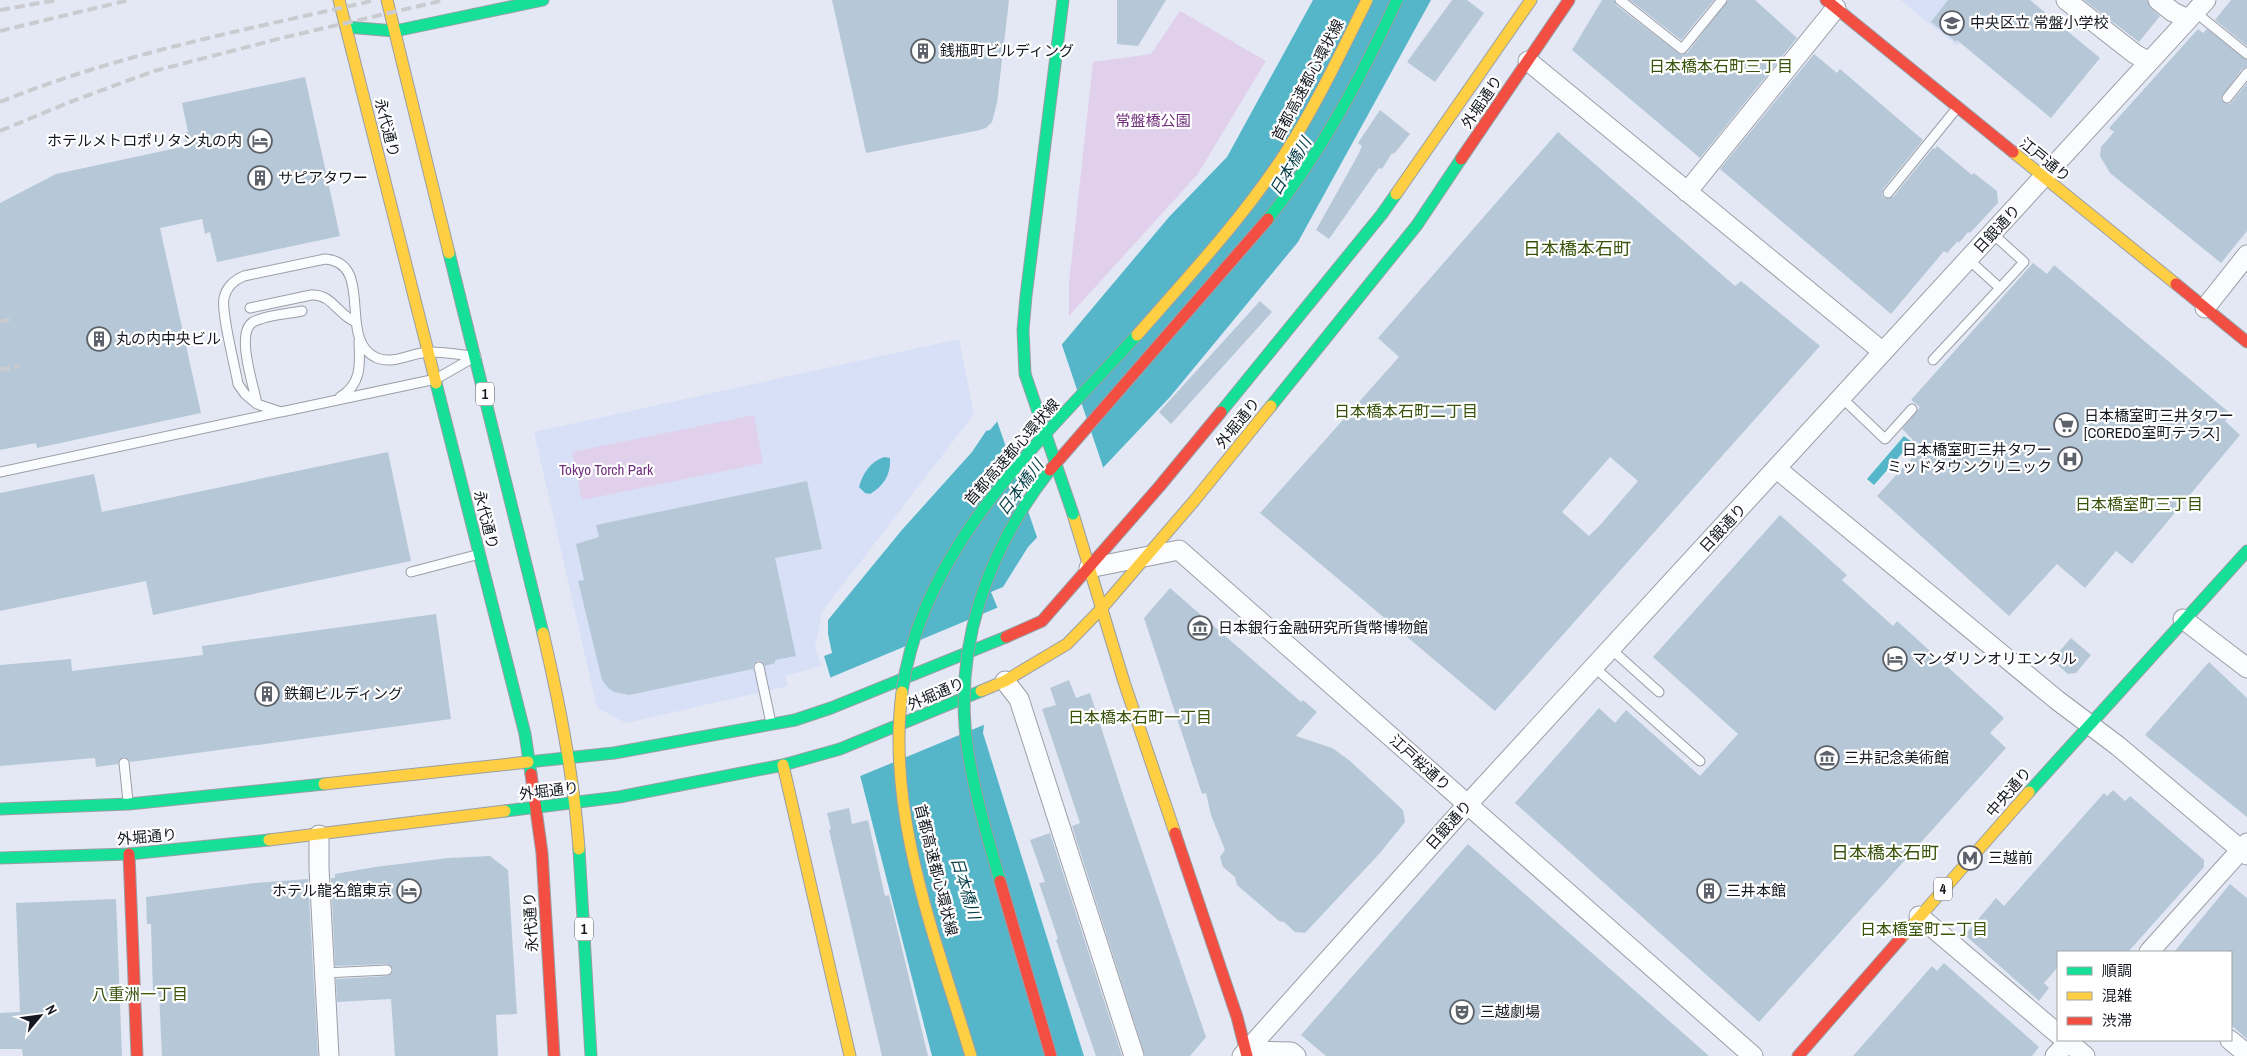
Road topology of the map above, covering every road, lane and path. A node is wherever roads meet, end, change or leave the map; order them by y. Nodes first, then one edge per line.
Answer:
1 (339, 0) edge
2 (543, 0) edge
3 (1062, 0) edge
4 (1367, 0) edge
5 (1397, 0) edge
6 (1531, 0) edge
7 (1569, 0) edge
8 (1620, 0) edge
9 (1722, 0) edge
10 (2066, 0) edge
11 (2158, 0) edge
12 (388, 4) edge
13 (1831, 4) edge
14 (2196, 10) edge
15 (362, 18) dead end
16 (346, 27) junction
17 (395, 31) junction
18 (2247, 54) edge
19 (1528, 61) junction
20 (2145, 72) junction
21 (2247, 73) edge
22 (2227, 98) dead end
23 (1957, 108) junction
24 (2043, 177) junction
25 (1687, 192) junction
26 (1888, 193) dead end
27 (1993, 234) junction
28 (2247, 255) edge
29 (1969, 260) junction
30 (2000, 288) junction
31 (250, 308) dead end
32 (2204, 308) junction
33 (302, 311) dead end
34 (356, 322) junction
35 (359, 338) junction
36 (2247, 342) edge
37 (428, 352) junction
38 (1883, 352) junction
39 (476, 356) junction
40 (1933, 360) dead end
41 (436, 378) junction
42 (1842, 398) junction
43 (335, 400) junction
44 (258, 404) junction
45 (1912, 409) dead end
46 (281, 412) junction
47 (1777, 469) junction
48 (0, 472) edge
49 (2247, 551) edge
50 (479, 554) junction
51 (1148, 556) junction
52 (1089, 568) junction
53 (412, 572) dead end
54 (1102, 608) junction
55 (2184, 619) junction
56 (1611, 649) junction
57 (759, 667) dead end
58 (1594, 667) junction
59 (2247, 668) edge
60 (1005, 681) junction
61 (1659, 692) dead end
62 (2089, 724) junction
63 (772, 725) junction
64 (570, 758) junction
65 (1700, 761) dead end
66 (530, 762) junction
67 (124, 763) dead end
68 (783, 765) junction
69 (576, 803) junction
70 (129, 804) junction
71 (1467, 805) junction
72 (537, 808) junction
73 (0, 810) edge
74 (319, 834) junction
75 (2245, 849) edge
76 (129, 854) junction
77 (0, 858) edge
78 (1919, 916) junction
79 (2149, 951) edge
80 (386, 970) dead end
81 (324, 973) junction
82 (2057, 1032) edge
83 (2064, 1041) edge
84 (2067, 1041) edge
85 (2231, 1041) edge
86 (1245, 1054) edge
87 (2247, 1054) edge
88 (137, 1056) edge
89 (329, 1056) edge
90 (554, 1056) edge
91 (591, 1056) edge
92 (850, 1056) edge
93 (971, 1056) edge
94 (1051, 1056) edge
95 (1134, 1056) edge
96 (1296, 1056) edge
97 (1753, 1056) edge
98 (1798, 1056) edge
99 (2055, 1056) edge
100 (2085, 1056) edge

1 - 16 main road, 永代通り
2 - 17 main road
3 - 52 main road, bridge
4 - 93 main road, 首都高速都心環状線, bridge
5 - 94 main road, bridge
6 - 52 main road, 外堀通り
7 - 19 main road, 外堀通り
8 - 9 lane
10 - 20 street
11 - 14 street
12 - 17 main road, 永代通り / 1
13 - 23 main road, 江戸通り
13 - 25 street
14 - 18 lane
14 - 20 street, 日銀通り
15 - 16 main road
16 - 17 main road
16 - 37 main road, 永代通り
17 - 39 main road, 永代通り / 1
19 - 25 street
19 - 51 main road, 外堀通り
20 - 24 street, 日銀通り
21 - 22 lane
23 - 24 main road, 江戸通り
23 - 26 lane
24 - 27 street, 日銀通り
24 - 32 main road, 江戸通り
25 - 38 street
27 - 29 street, 日銀通り
27 - 30 lane
28 - 32 street
29 - 30 lane
29 - 38 street, 日銀通り
30 - 40 lane
31 - 34 lane
32 - 36 main road, 江戸通り
33 - 44 lane
34 - 35 lane
34 - 44 lane
35 - 37 lane
35 - 43 lane
37 - 39 lane
37 - 41 main road, 永代通り
38 - 42 street, 日銀通り
39 - 41 lane
39 - 64 main road, 永代通り / 1
41 - 43 lane
41 - 50 main road, 永代通り
42 - 45 lane
42 - 47 street, 日銀通り
43 - 46 lane
44 - 46 lane
46 - 48 lane
47 - 56 street, 日銀通り
47 - 62 street
49 - 55 main road, 中央通り / 4
50 - 53 lane
50 - 66 main road, 永代通り
51 - 52 street, 江戸桜通り
51 - 54 main road, 外堀通り
51 - 71 street, 江戸桜通り
52 - 54 main road
52 - 63 main road, 外堀通り, bridge
54 - 60 main road, 外堀通り
54 - 86 main road
55 - 59 street
55 - 62 main road, 中央通り / 4
56 - 58 street, 日銀通り
56 - 61 lane
57 - 63 lane
58 - 65 lane
58 - 71 street, 日銀通り
60 - 68 main road, 外堀通り, bridge
60 - 95 street
62 - 75 street
62 - 78 main road, 中央通り / 4
63 - 64 main road, 外堀通り
64 - 66 main road, 外堀通り
64 - 69 main road, 永代通り / 1
66 - 70 main road, 外堀通り
66 - 72 main road, 永代通り
67 - 70 lane
68 - 69 main road, 外堀通り
68 - 92 main road
69 - 72 main road, 外堀通り
69 - 91 main road, 永代通り / 1
70 - 73 main road, 外堀通り
71 - 86 street, 日銀通り
71 - 97 street, 江戸桜通り
72 - 74 main road, 外堀通り
72 - 90 main road, 永代通り
74 - 76 main road, 外堀通り
74 - 81 street
75 - 79 street
76 - 77 main road, 外堀通り
76 - 88 main road
78 - 82 street
78 - 98 main road, 中央通り / 4
80 - 81 lane
81 - 89 street
83 - 99 street
84 - 100 street
85 - 87 street
86 - 96 street

